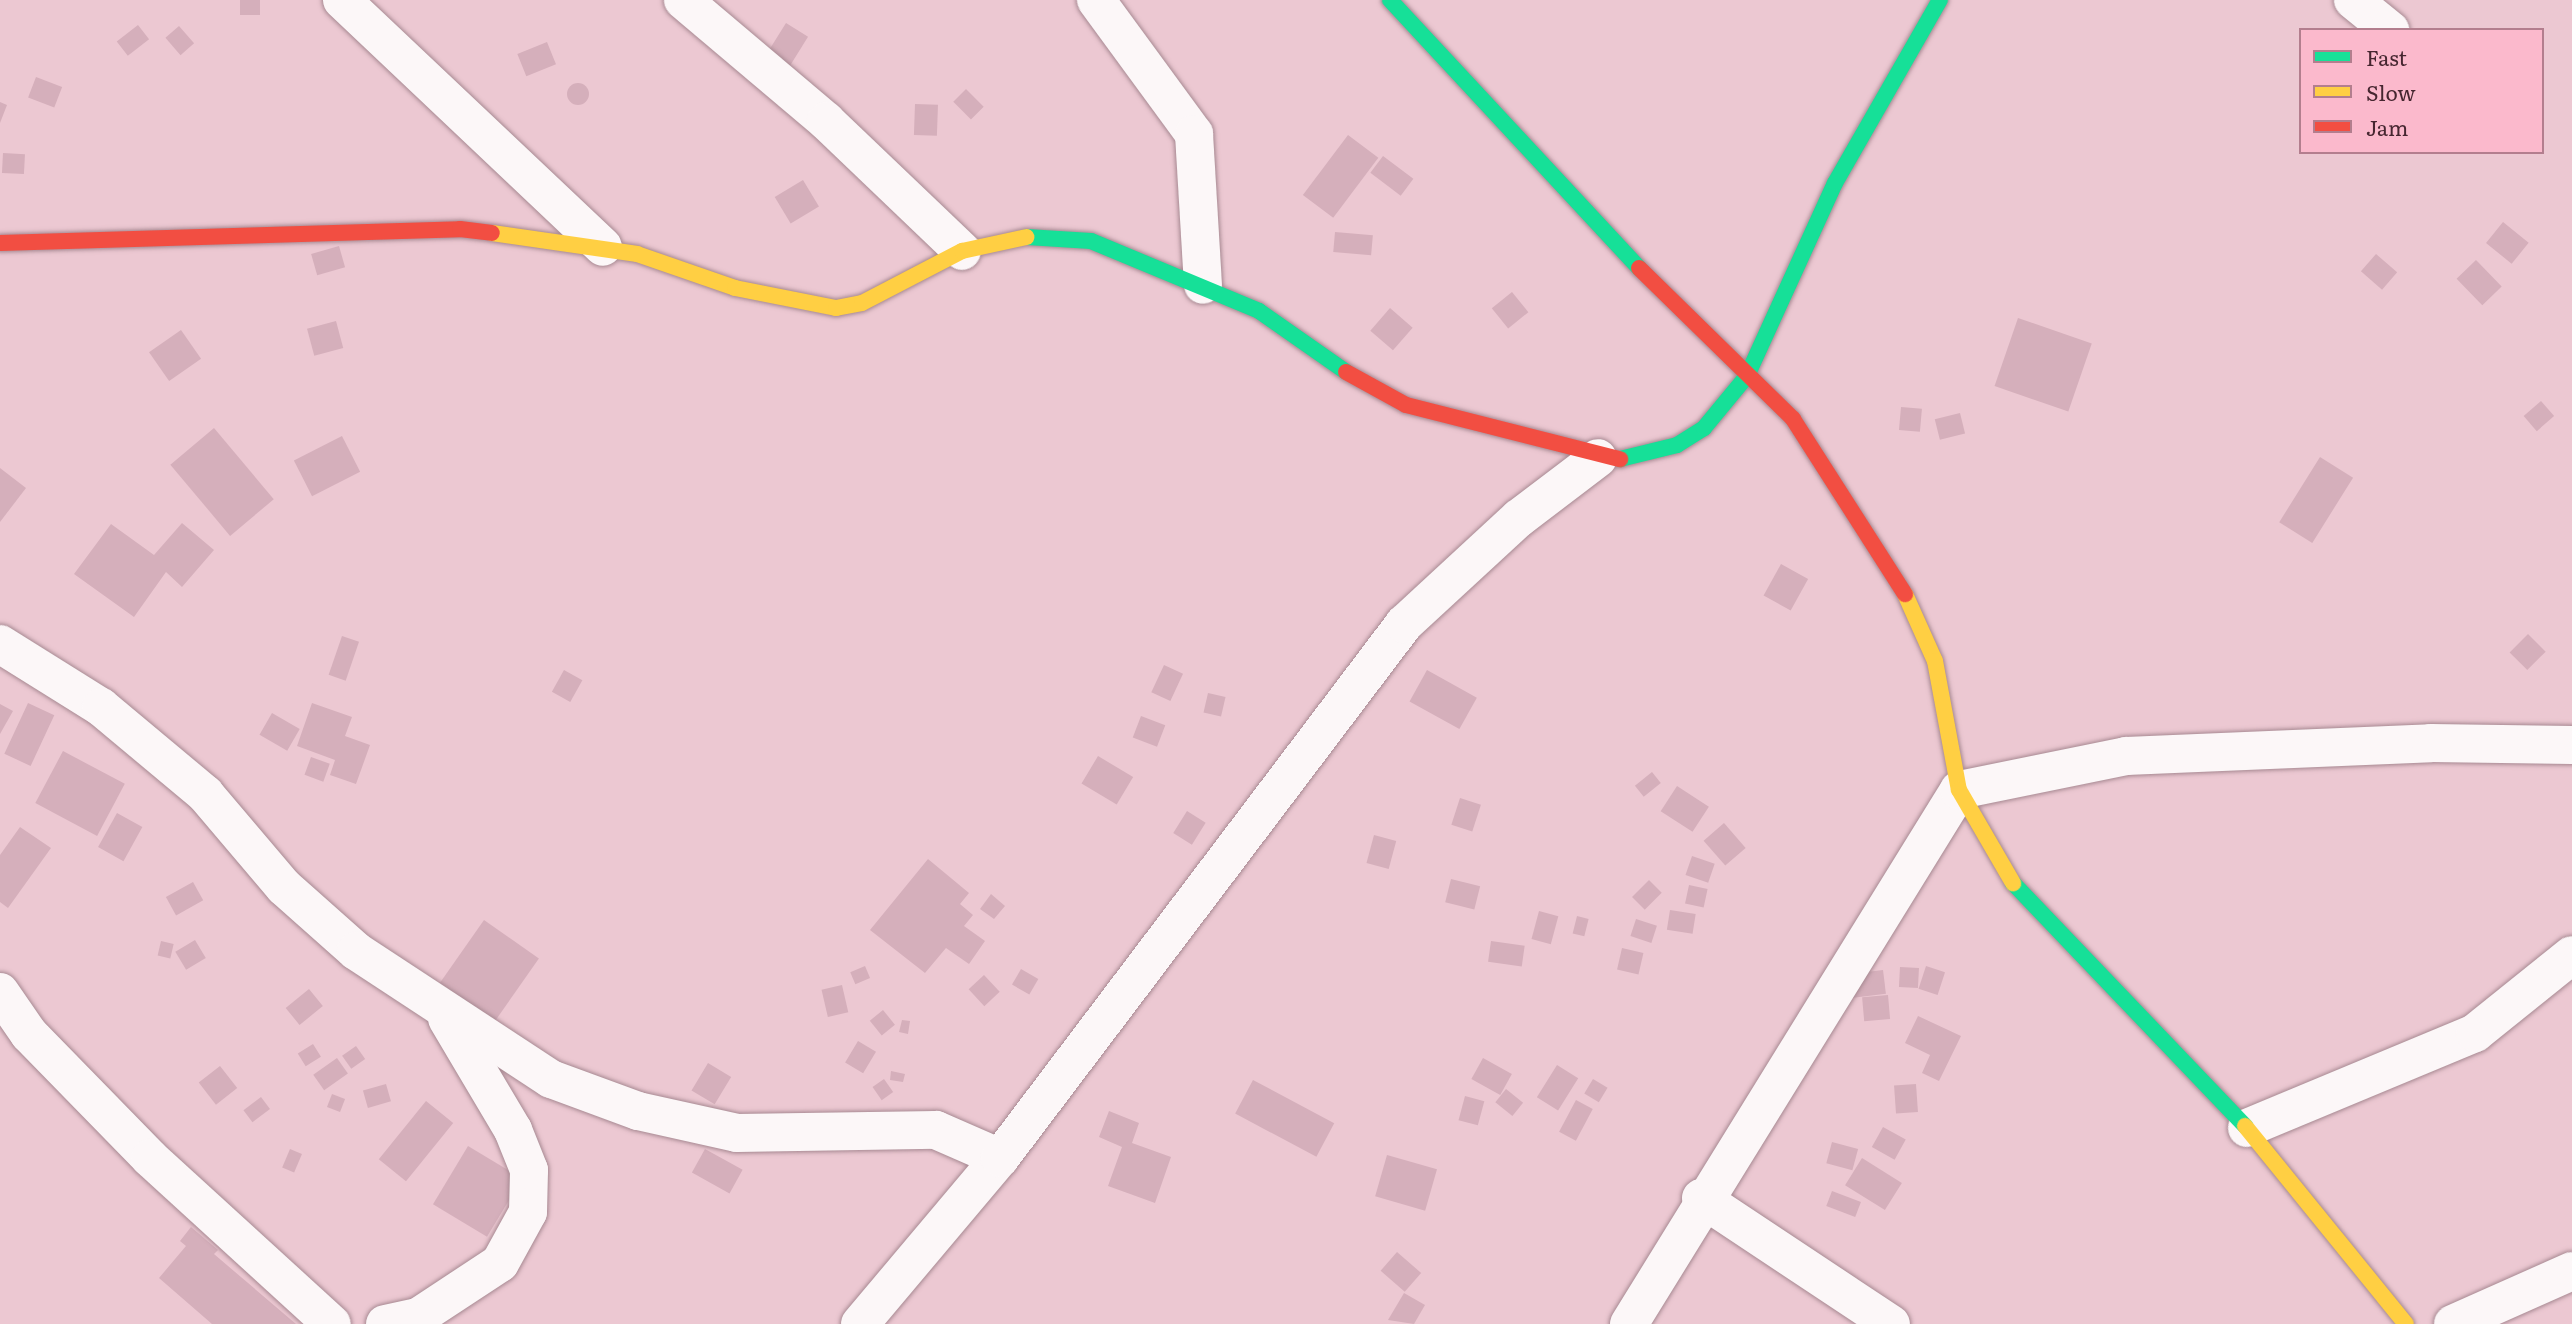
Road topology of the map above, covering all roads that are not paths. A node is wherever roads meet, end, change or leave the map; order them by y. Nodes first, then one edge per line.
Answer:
1 (342, 0) edge
2 (683, 0) edge
3 (1096, 0) edge
4 (1390, 0) edge
5 (1940, 0) edge
6 (2353, 0) edge
7 (2388, 28) edge
8 (0, 243) edge
9 (603, 247) junction
10 (962, 251) junction
11 (1202, 285) junction
12 (1746, 376) junction
13 (1598, 458) junction
14 (0, 645) edge
15 (2572, 745) edge
16 (1959, 790) junction
17 (2572, 955) edge
18 (0, 992) edge
19 (444, 1014) junction
20 (2247, 1128) junction
21 (1000, 1158) junction
22 (1701, 1198) junction
23 (2572, 1271) edge
24 (332, 1324) edge
25 (385, 1324) edge
26 (860, 1324) edge
27 (1629, 1324) edge
28 (1891, 1324) edge
29 (2406, 1324) edge
30 (2453, 1324) edge

1 - 9 street
2 - 10 street
3 - 11 street
4 - 12 street
5 - 12 street
6 - 7 street
8 - 9 street
9 - 10 street
10 - 11 street
11 - 13 street
12 - 13 street
12 - 16 street
13 - 21 street
14 - 19 street
15 - 16 street
16 - 20 street
16 - 22 street
17 - 20 street
18 - 24 street
19 - 21 street
19 - 25 street
20 - 29 street
21 - 26 street
22 - 27 street
22 - 28 street
23 - 30 street

